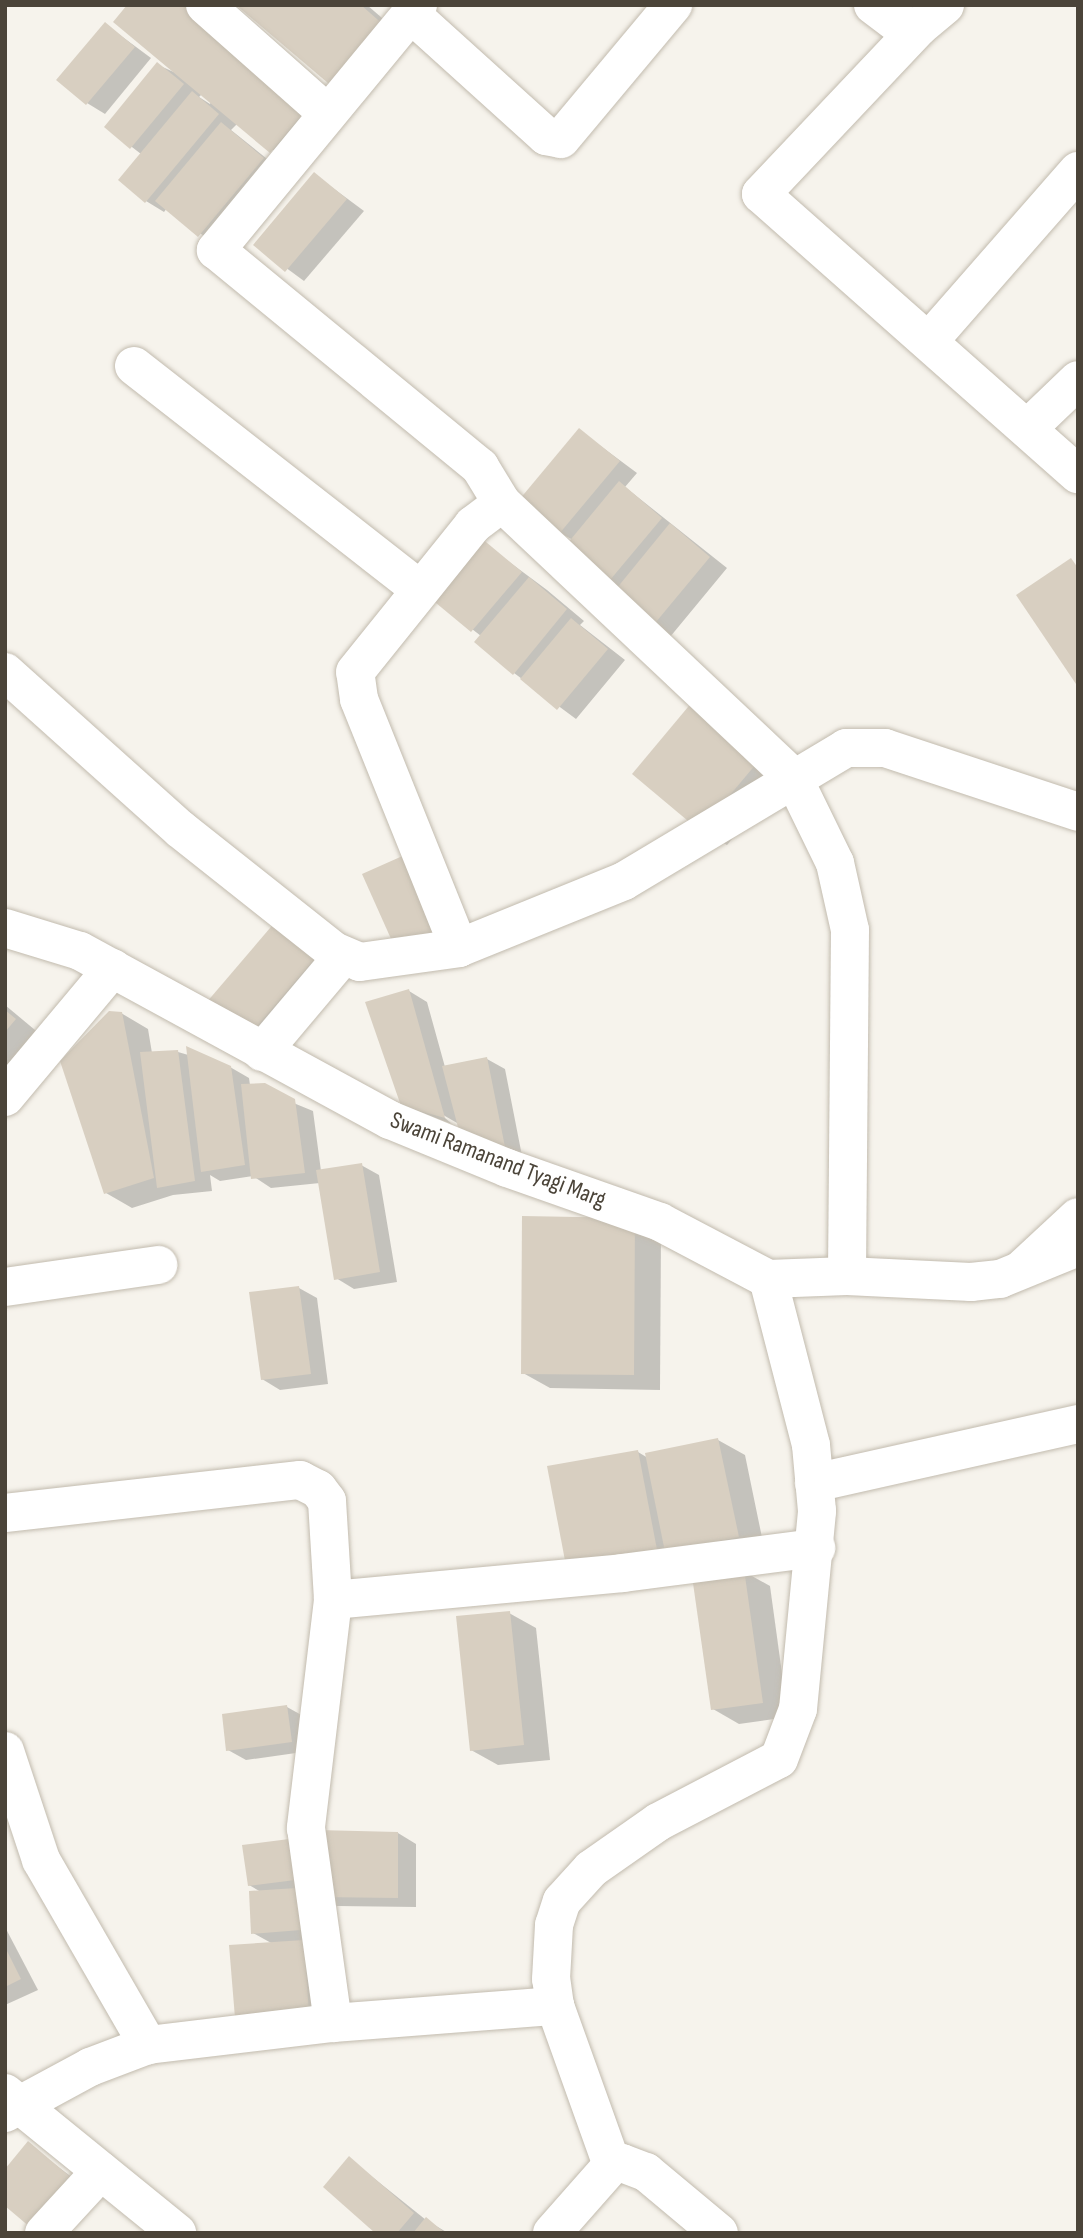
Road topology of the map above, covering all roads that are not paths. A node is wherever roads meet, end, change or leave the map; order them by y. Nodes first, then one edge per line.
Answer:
1 (205, 5) edge
2 (673, 5) edge
3 (873, 5) edge
4 (414, 10) edge
5 (932, 16) edge
6 (328, 114) junction
7 (1078, 171) edge
8 (929, 341) junction
9 (134, 366) dead end
10 (1078, 380) edge
11 (1028, 428) junction
12 (1078, 474) edge
13 (502, 503) junction
14 (419, 589) junction
15 (5, 672) edge
16 (793, 777) junction
17 (1078, 812) edge
18 (5, 928) edge
19 (459, 948) junction
20 (342, 957) junction
21 (113, 968) junction
22 (262, 1052) junction
23 (5, 1097) edge
24 (1078, 1217) edge
25 (1078, 1247) edge
26 (158, 1265) dead end
27 (1018, 1273) junction
28 (847, 1276) junction
29 (768, 1279) junction
30 (5, 1287) edge
31 (1078, 1424) edge
32 (814, 1483) junction
33 (5, 1513) edge
34 (816, 1548) junction
35 (333, 1600) junction
36 (5, 1751) edge
37 (555, 2006) junction
38 (333, 2023) junction
39 (148, 2045) junction
40 (9, 2103) edge
41 (611, 2165) junction
42 (101, 2171) junction
43 (44, 2233) edge
44 (177, 2233) edge
45 (552, 2233) edge
46 (719, 2233) edge

1 - 6 street
2 - 4 street
3 - 5 street
4 - 6 street
5 - 8 street
6 - 13 street
7 - 8 street
8 - 11 street
9 - 14 street
10 - 11 street
11 - 12 street
13 - 14 street
13 - 16 street
14 - 19 street
15 - 20 street
16 - 17 street
16 - 19 street
16 - 28 street
18 - 21 street, Swami Ramanand Tyagi Marg
19 - 20 street
20 - 22 street
21 - 22 street, Swami Ramanand Tyagi Marg
21 - 23 street
22 - 29 street, Swami Ramanand Tyagi Marg
24 - 27 street
25 - 27 street, Swami Ramanand Tyagi Marg
26 - 30 street
27 - 28 street, Swami Ramanand Tyagi Marg
28 - 29 street, Swami Ramanand Tyagi Marg
29 - 32 street
31 - 32 street
32 - 34 street
33 - 35 street
34 - 35 street
34 - 37 street
35 - 38 street
36 - 39 street
37 - 38 street
37 - 41 street
38 - 39 street
39 - 40 street
40 - 42 street
41 - 45 street
41 - 46 street
42 - 43 street
42 - 44 street

